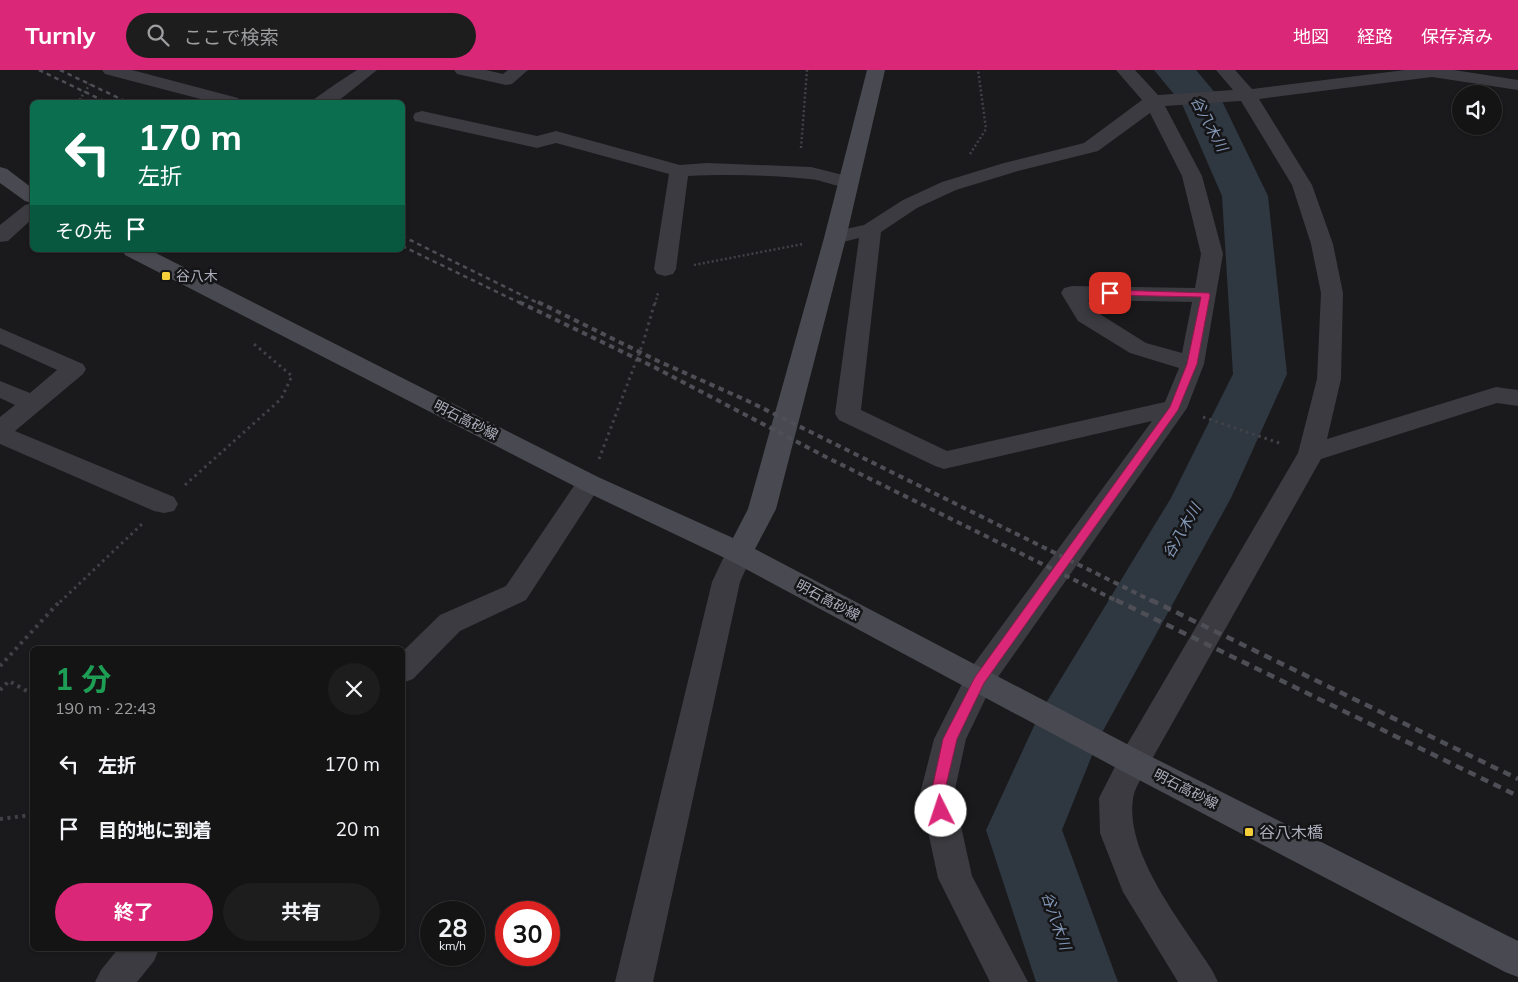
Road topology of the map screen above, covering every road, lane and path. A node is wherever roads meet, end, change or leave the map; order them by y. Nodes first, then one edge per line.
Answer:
1 (111, 70) edge
2 (368, 70) edge
3 (463, 70) edge
4 (519, 70) edge
5 (807, 70) edge
6 (876, 70) edge
7 (978, 70) edge
8 (1125, 70) edge
9 (1225, 70) edge
10 (1518, 85) edge
11 (1247, 95) junction
12 (224, 100) edge
13 (324, 100) edge
14 (1152, 101) junction
15 (422, 117) dead end
16 (679, 172) junction
17 (0, 173) edge
18 (811, 173) junction
19 (848, 182) junction
20 (949, 186) junction
21 (30, 196) edge
22 (30, 211) edge
23 (871, 229) junction
24 (0, 236) edge
25 (835, 238) junction
26 (137, 252) edge
27 (665, 269) junction
28 (1206, 295) junction
29 (0, 335) edge
30 (1192, 364) junction
31 (0, 389) edge
32 (1518, 398) edge
33 (32, 403) junction
34 (1174, 408) junction
35 (0, 430) edge
36 (0, 434) edge
37 (1311, 453) junction
38 (590, 483) junction
39 (164, 504) dead end
40 (739, 553) junction
41 (405, 668) edge
42 (979, 680) junction
43 (0, 690) edge
44 (30, 693) edge
45 (1133, 762) junction
46 (30, 815) edge
47 (0, 819) edge
48 (139, 951) edge
49 (1518, 960) edge
50 (114, 982) edge
51 (634, 982) edge
52 (1009, 982) edge
53 (1199, 982) edge

1 - 12 street
2 - 13 street
3 - 4 street
5 - 18 path
6 - 19 main road
7 - 20 path
8 - 14 street
9 - 11 street
10 - 11 street
11 - 14 street
11 - 37 street
14 - 20 street
14 - 28 street
15 - 16 street
16 - 18 street
16 - 27 street
17 - 21 main road
18 - 19 street
19 - 25 main road
20 - 23 street
22 - 24 street
23 - 25 street
23 - 34 street
25 - 27 path
25 - 40 main road
26 - 38 main road, 明石高砂線
27 - 38 path
28 - 30 street
28 - 30 street
29 - 33 street
30 - 34 street
31 - 33 street
32 - 37 street
33 - 35 street
34 - 37 path
34 - 42 street
36 - 39 street
37 - 45 street
38 - 40 main road, 明石高砂線
38 - 41 street
40 - 42 main road, 明石高砂線
40 - 51 street
42 - 45 main road, 明石高砂線
42 - 52 street
43 - 44 path
45 - 49 main road, 明石高砂線
45 - 53 street
46 - 47 path
48 - 50 street

